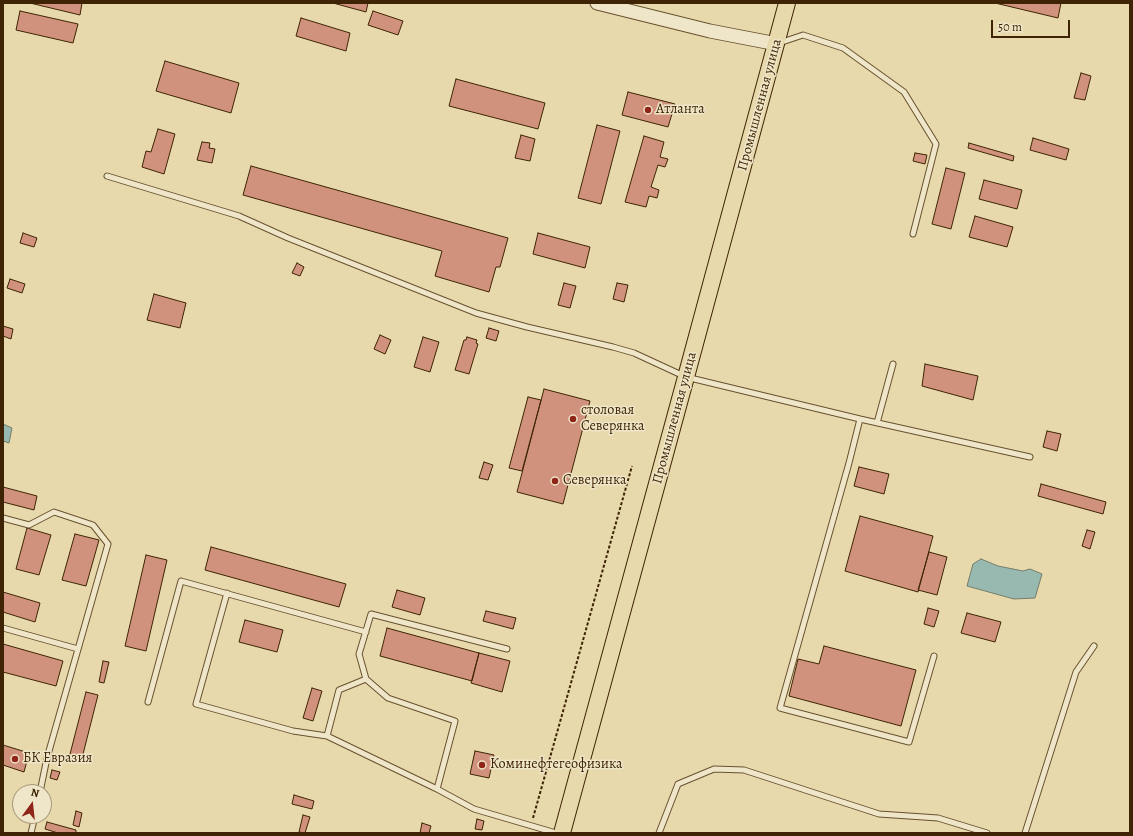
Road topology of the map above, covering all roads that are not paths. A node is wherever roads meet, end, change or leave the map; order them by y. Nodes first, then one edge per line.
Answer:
1 (597, 3) edge
2 (787, 3) edge
3 (627, 7) edge
4 (777, 44) junction
5 (107, 176) dead end
6 (913, 234) dead end
7 (893, 364) dead end
8 (686, 377) junction
9 (860, 419) junction
10 (877, 423) junction
11 (1030, 457) dead end
12 (3, 518) edge
13 (227, 594) junction
14 (3, 628) edge
15 (366, 632) junction
16 (1094, 646) dead end
17 (78, 649) junction
18 (507, 649) dead end
19 (934, 656) dead end
20 (366, 679) junction
21 (148, 702) dead end
22 (327, 736) junction
23 (41, 784) edge
24 (437, 789) junction
25 (556, 833) edge
26 (562, 833) edge
27 (660, 833) edge
28 (987, 833) edge
29 (1025, 833) edge

1 - 3 street
2 - 4 main road, Промышленная улица
3 - 4 street
4 - 6 lane
4 - 8 main road, Промышленная улица
5 - 8 lane
7 - 10 lane
8 - 9 lane
8 - 26 main road, Промышленная улица
9 - 10 lane
9 - 19 lane
10 - 11 lane
12 - 17 lane
13 - 15 lane
13 - 21 lane
13 - 22 lane
14 - 17 lane
15 - 18 lane
15 - 20 lane
16 - 29 lane
17 - 23 lane
20 - 22 lane
20 - 24 lane
22 - 24 lane
24 - 25 lane
27 - 28 lane

